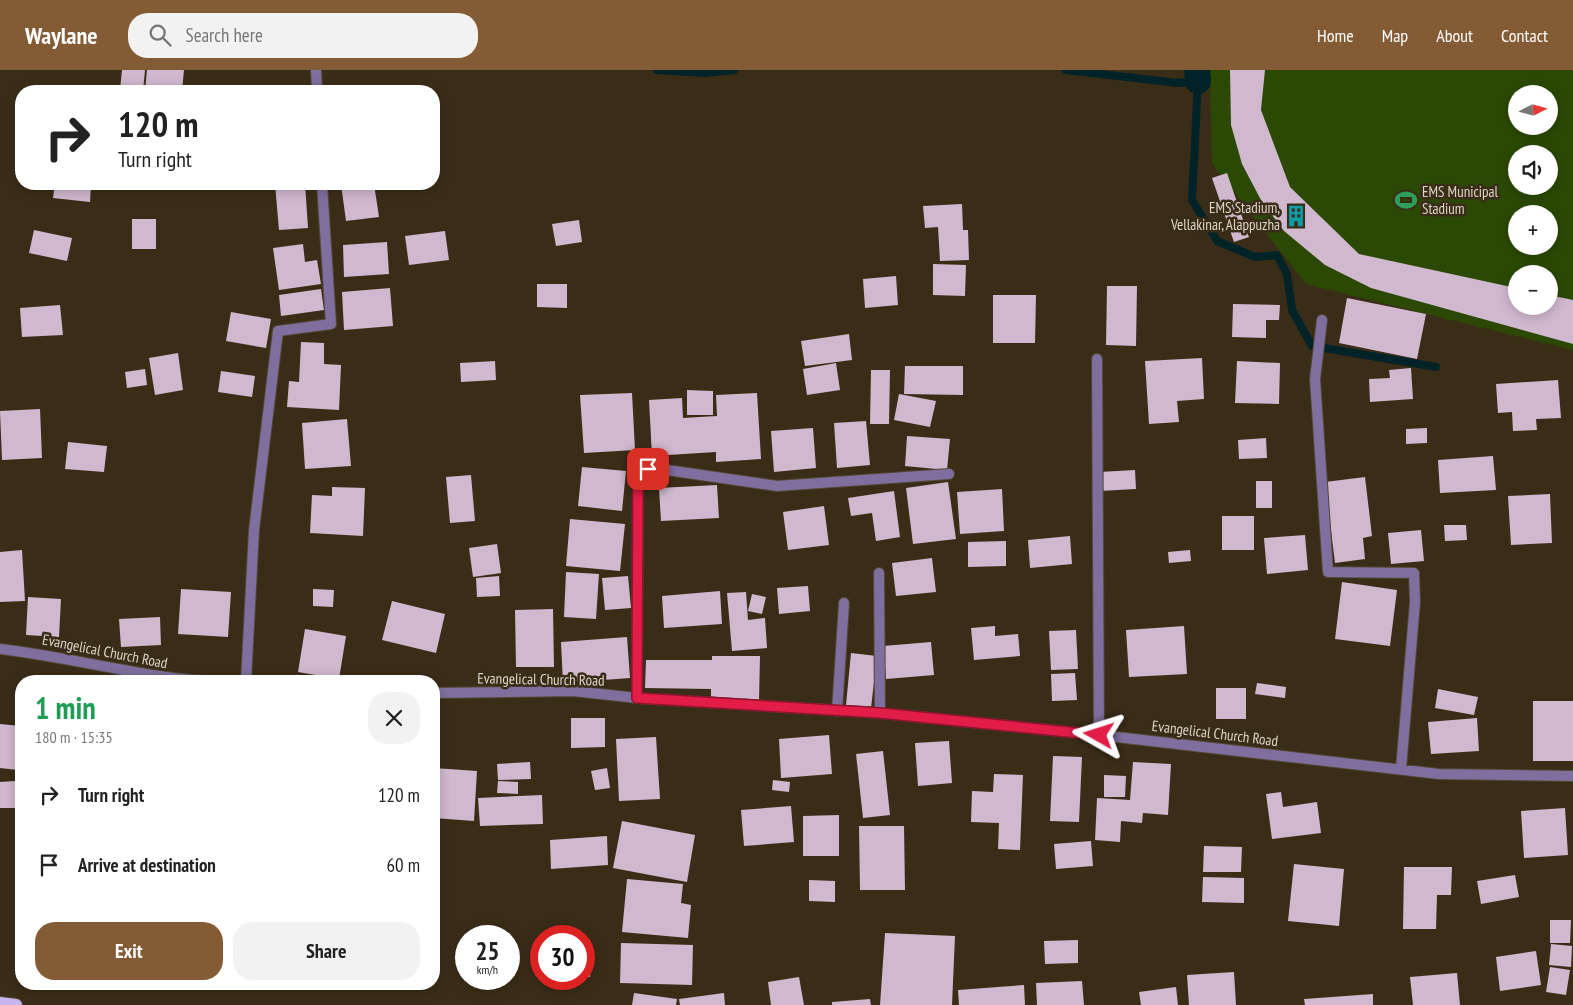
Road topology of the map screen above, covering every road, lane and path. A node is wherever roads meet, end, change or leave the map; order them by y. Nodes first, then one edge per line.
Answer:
1 (316, 70) edge
2 (317, 85) edge
3 (322, 190) edge
4 (1322, 320) dead end
5 (1097, 359) dead end
6 (949, 474) dead end
7 (880, 574) dead end
8 (844, 603) dead end
9 (0, 649) edge
10 (145, 675) edge
11 (246, 675) edge
12 (440, 693) edge
13 (637, 698) junction
14 (837, 711) junction
15 (880, 713) junction
16 (1099, 735) junction
17 (1401, 769) junction
18 (1573, 776) edge
19 (0, 1003) edge
20 (16, 1005) edge

1 - 2 street
3 - 11 street
4 - 17 street
5 - 16 street
6 - 13 street
7 - 15 street
8 - 14 street
9 - 10 street, Evangelical Church Road
12 - 13 street, Evangelical Church Road
13 - 14 street, Evangelical Church Road
14 - 15 street, Evangelical Church Road
15 - 16 street, Evangelical Church Road
16 - 17 street, Evangelical Church Road
17 - 18 street, Evangelical Church Road
19 - 20 main road

